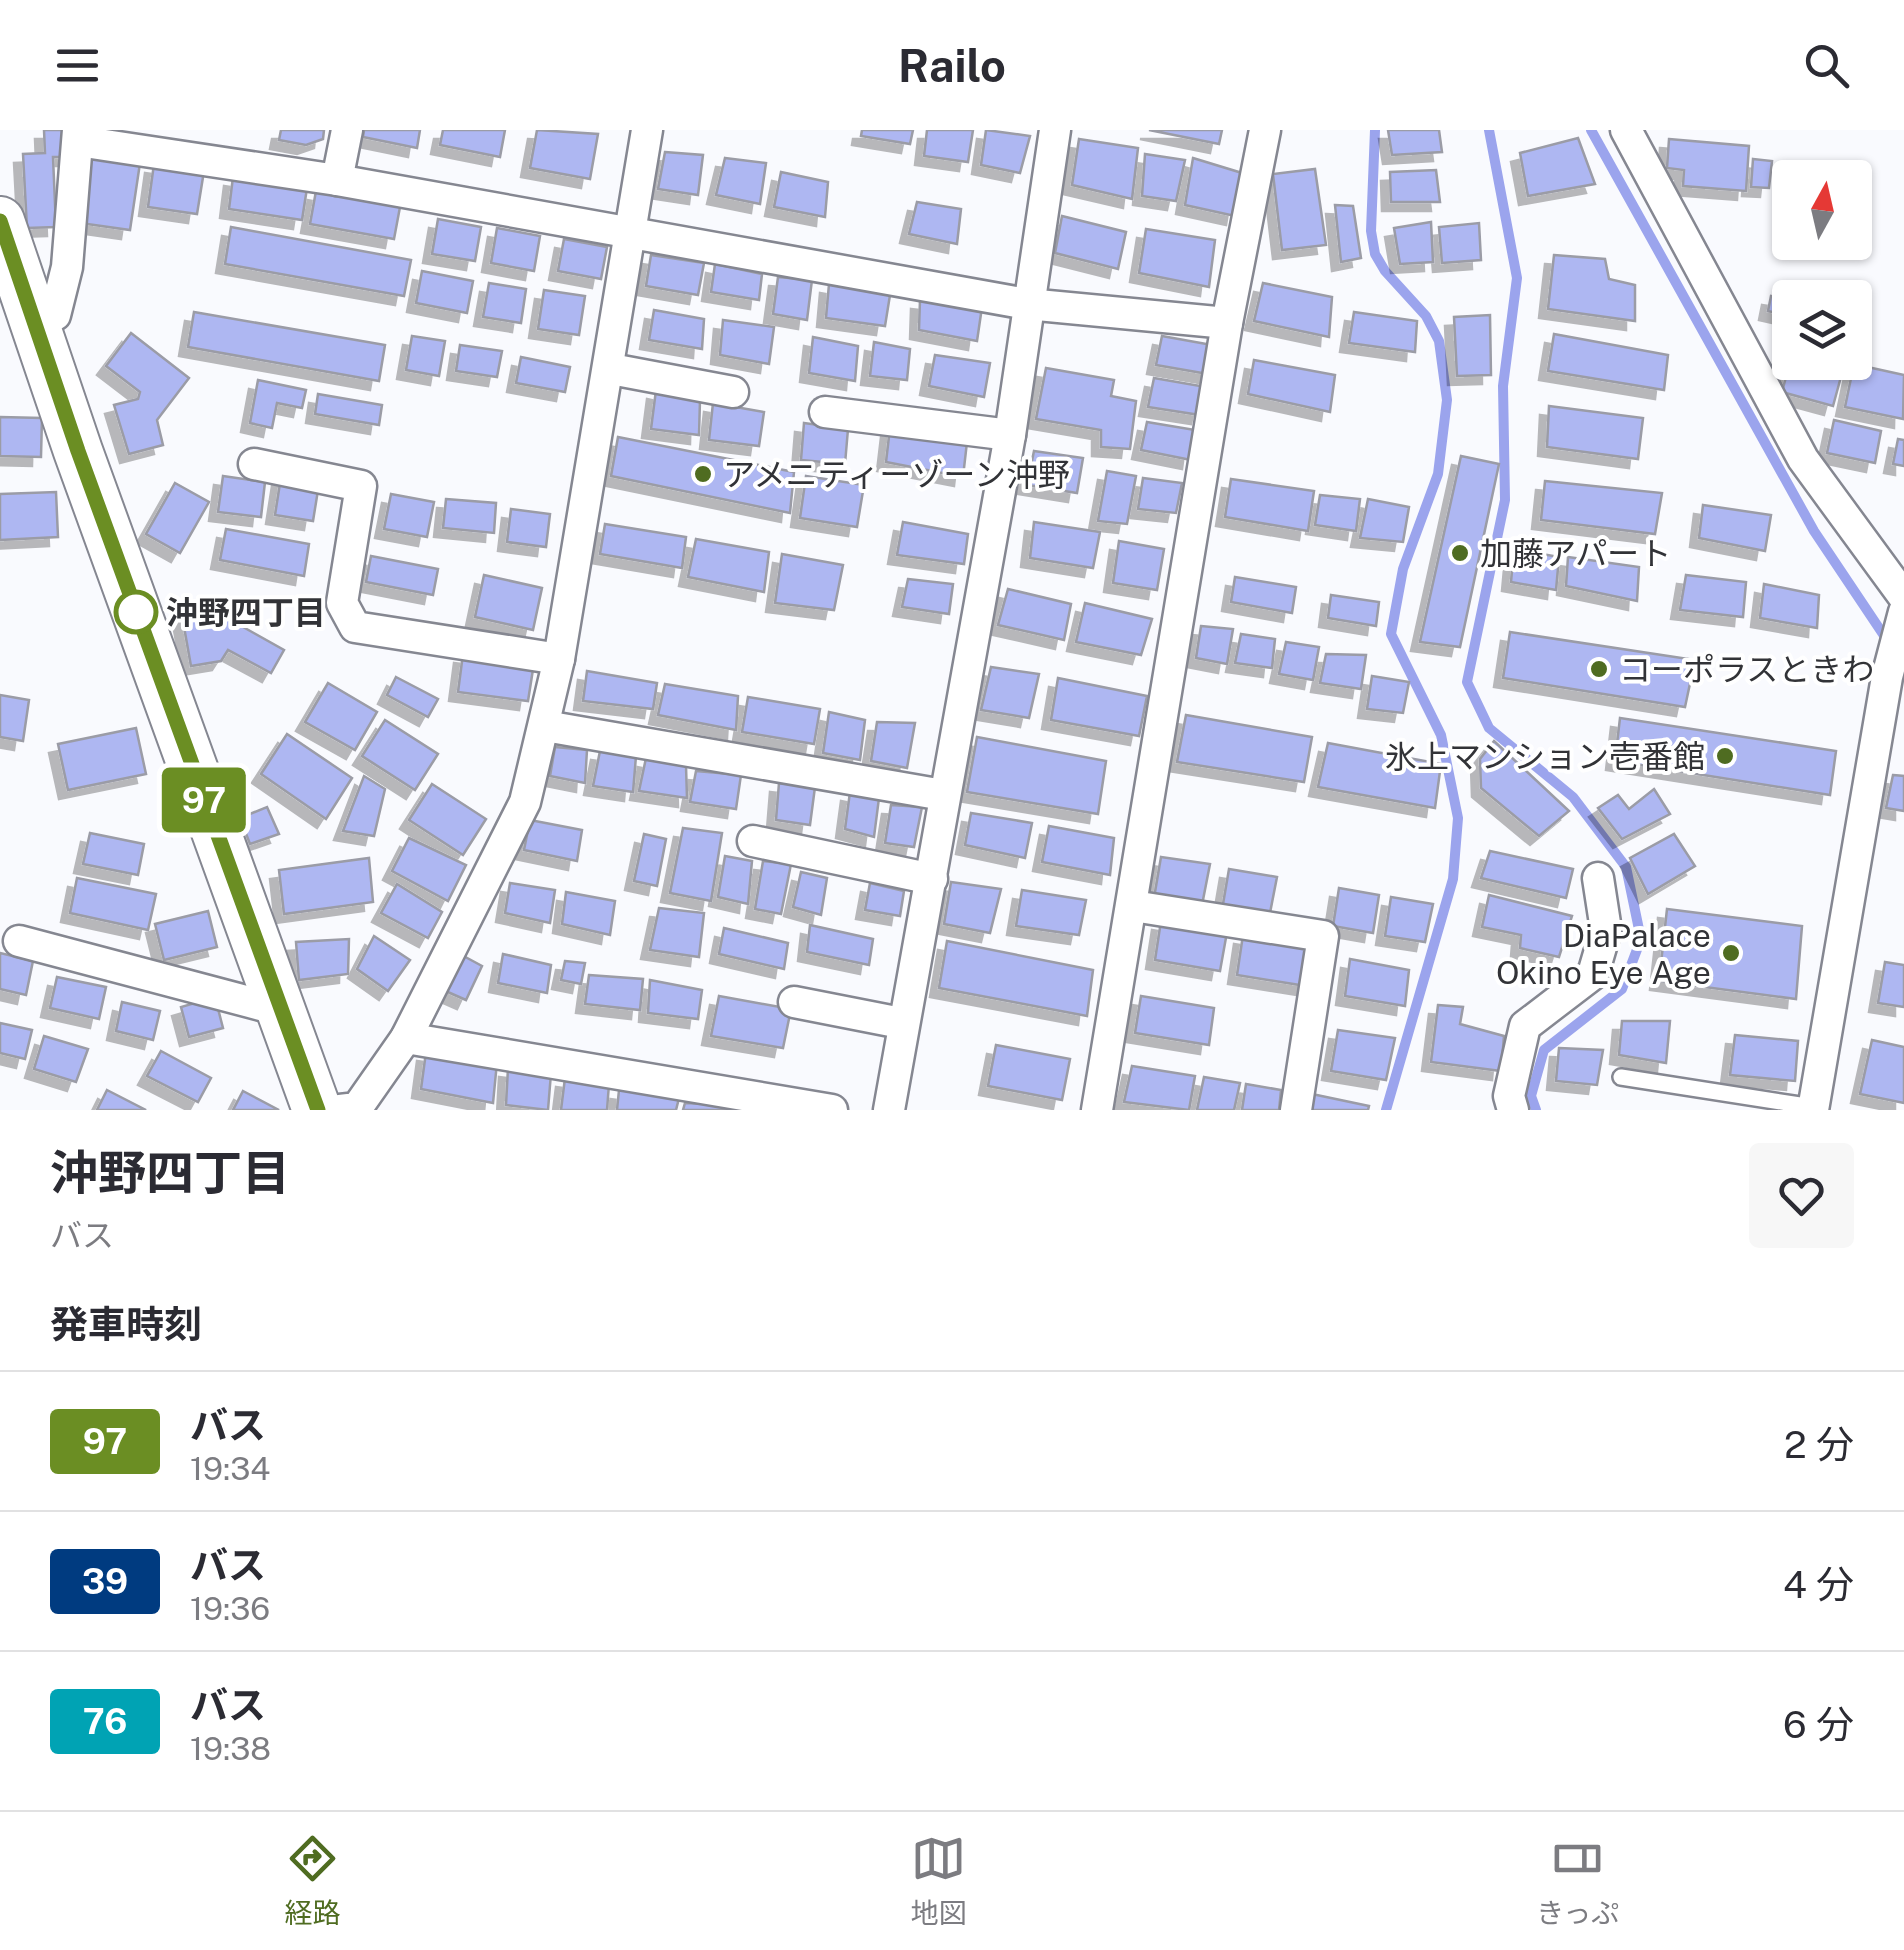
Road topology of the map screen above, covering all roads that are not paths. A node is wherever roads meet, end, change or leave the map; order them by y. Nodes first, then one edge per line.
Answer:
1 (347, 130) edge
2 (647, 130) edge
3 (1055, 130) edge
4 (1265, 130) edge
5 (1626, 130) edge
6 (78, 136) edge
7 (336, 180) junction
8 (0, 221) edge
9 (632, 236) junction
10 (1028, 304) junction
11 (1227, 323) junction
12 (37, 324) junction
13 (611, 369) junction
14 (734, 392) dead end
15 (824, 412) dead end
16 (1010, 435) junction
17 (254, 464) dead end
18 (1903, 612) edge
19 (559, 659) junction
20 (545, 726) junction
21 (943, 796) junction
22 (753, 841) dead end
23 (1598, 878) dead end
24 (932, 879) junction
25 (1133, 906) junction
26 (19, 941) dead end
27 (794, 1002) dead end
28 (280, 1010) junction
29 (901, 1023) junction
30 (406, 1038) junction
31 (1620, 1077) dead end
32 (1813, 1108) edge
33 (318, 1110) edge
34 (340, 1110) edge
35 (832, 1110) edge
36 (889, 1110) edge
37 (1096, 1110) edge
38 (1296, 1110) edge
39 (1513, 1110) edge

1 - 7 street
2 - 9 street
3 - 10 street
4 - 11 street
5 - 18 street
6 - 7 street
6 - 12 street
7 - 9 street
8 - 12 main road
9 - 10 street
9 - 13 street
10 - 11 street
10 - 16 street
11 - 25 street
12 - 28 main road
13 - 14 street
13 - 19 street
15 - 16 street
16 - 21 street
17 - 19 street
18 - 32 street
19 - 20 street
20 - 21 street
20 - 30 street
21 - 24 street
22 - 24 street
23 - 39 street
24 - 29 street
25 - 37 street
25 - 38 street
26 - 28 street
27 - 29 street
28 - 33 main road
29 - 36 street
30 - 34 street
30 - 35 street
31 - 32 lane

